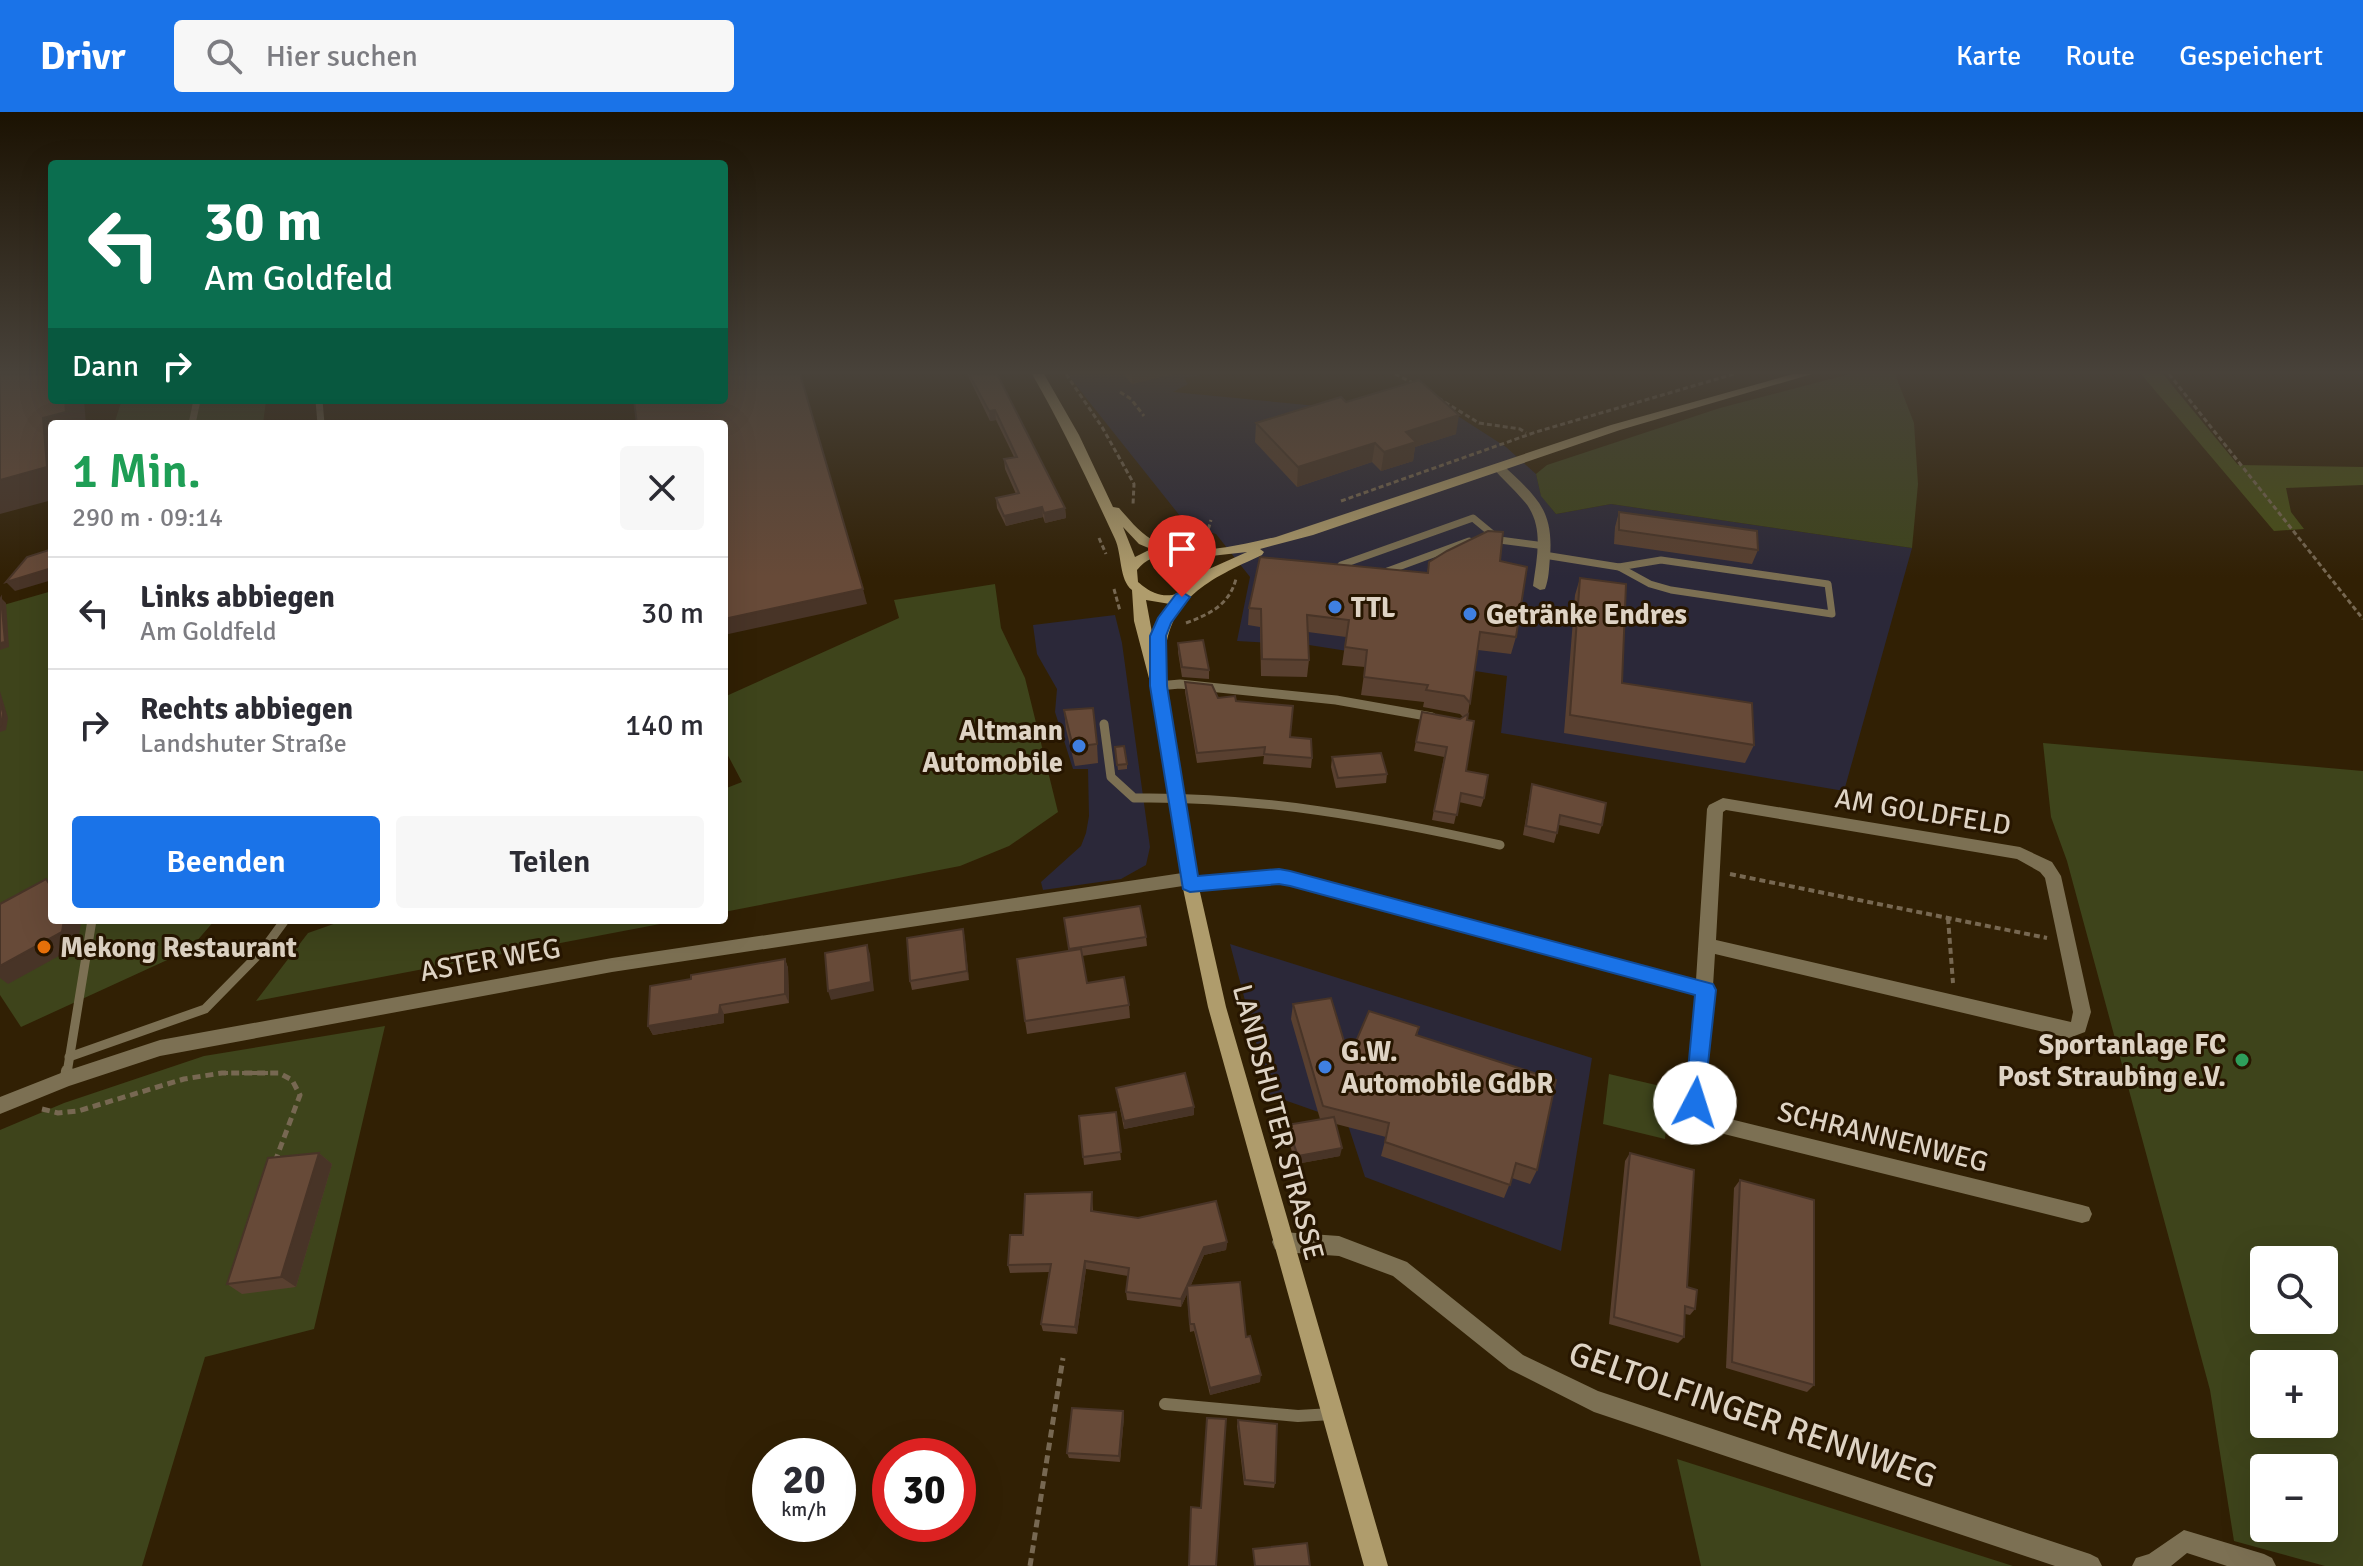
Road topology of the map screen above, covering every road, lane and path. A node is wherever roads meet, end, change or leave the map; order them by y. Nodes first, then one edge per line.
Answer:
1 (1076, 442) edge
2 (1110, 442) edge
3 (1502, 442) edge
4 (1578, 442) edge
5 (2223, 442) edge
6 (1498, 467) junction
7 (1104, 501) junction
8 (1334, 503) dead end
9 (1138, 514) dead end
10 (1211, 520) dead end
11 (1206, 537) dead end
12 (1099, 538) dead end
13 (1282, 539) junction
14 (1498, 539) junction
15 (1166, 551) junction
16 (1545, 551) junction
17 (1186, 554) junction
18 (1106, 555) dead end
19 (1619, 567) junction
20 (1131, 568) junction
21 (1204, 577) junction
22 (1540, 586) dead end
23 (1138, 591) junction
24 (1182, 597) junction
25 (2363, 619) edge
26 (1158, 686) junction
27 (1444, 719) edge
28 (1104, 724) dead end
29 (1175, 796) junction
30 (1500, 845) dead end
31 (1712, 870) junction
32 (1189, 882) junction
33 (1948, 918) junction
34 (91, 924) edge
35 (282, 924) edge
36 (2069, 943) junction
37 (1708, 945) junction
38 (1706, 990) junction
39 (1955, 1005) junction
40 (69, 1057) junction
41 (66, 1079) junction
42 (31, 1093) junction
43 (0, 1106) edge
44 (273, 1166) edge
45 (2082, 1214) dead end
46 (1282, 1242) junction
47 (1063, 1358) dead end
48 (1165, 1404) dead end
49 (1332, 1414) junction
50 (1030, 1566) edge
51 (1376, 1566) edge
52 (2090, 1566) edge
53 (2144, 1566) edge
54 (2264, 1566) edge

1 - 7 main road
2 - 9 path
3 - 8 path
4 - 6 main road
5 - 25 path
6 - 13 main road
6 - 16 street
7 - 15 main road
7 - 20 main road
10 - 11 path
12 - 18 path
13 - 17 main road
13 - 21 main road
14 - 14 lane
14 - 16 lane
15 - 17 main road
15 - 20 main road
16 - 19 lane
16 - 22 street
17 - 21 main road
19 - 19 lane
20 - 23 main road
21 - 24 main road
23 - 24 main road
23 - 26 main road, LANDSHUTER STRASSE
24 - 26 main road, LANDSHUTER STRASSE
26 - 27 lane
26 - 29 main road, LANDSHUTER STRASSE
28 - 29 lane
29 - 30 lane
29 - 32 main road, LANDSHUTER STRASSE
31 - 33 path
31 - 36 street, AM GOLDFELD
31 - 37 street, AM GOLDFELD
32 - 38 street
32 - 41 street, ASTER WEG
32 - 46 main road, LANDSHUTER STRASSE
33 - 36 path
33 - 39 path
34 - 40 lane
35 - 40 lane
36 - 39 street, AM GOLDFELD
37 - 38 street, AM GOLDFELD
37 - 39 street, AM GOLDFELD
38 - 45 street, SCHRANNENWEG
40 - 41 lane
41 - 42 street, ASTER WEG
42 - 43 street, ASTER WEG
42 - 44 path
46 - 49 main road, LANDSHUTER STRASSE
46 - 52 street, GELTOLFINGER RENNWEG
47 - 50 path
48 - 49 lane
49 - 51 main road, LANDSHUTER STRASSE
53 - 54 street

